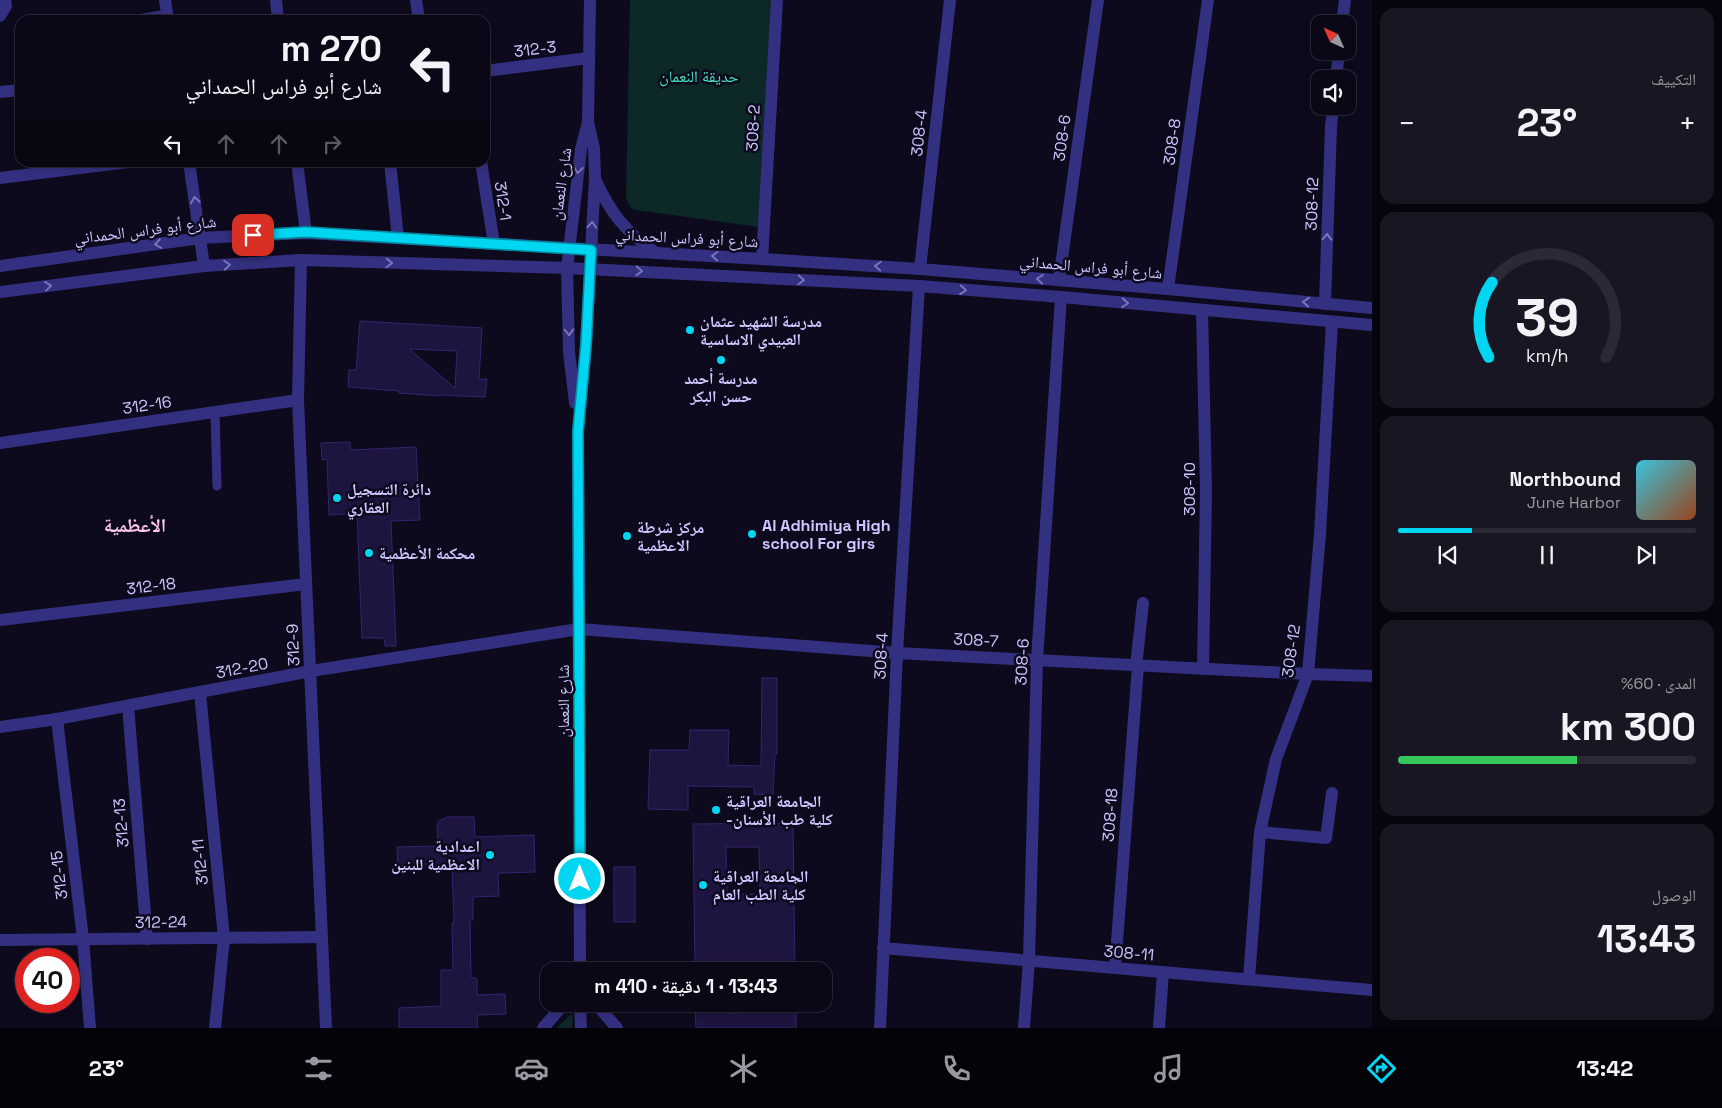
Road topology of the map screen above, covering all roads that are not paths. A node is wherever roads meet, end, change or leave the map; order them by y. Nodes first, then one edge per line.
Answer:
1 (5, 0) edge
2 (166, 0) edge
3 (276, 0) edge
4 (416, 0) edge
5 (590, 0) edge
6 (777, 0) edge
7 (950, 0) edge
8 (1098, 0) edge
9 (1208, 0) edge
10 (1345, 0) edge
11 (168, 15) edge
12 (278, 15) edge
13 (418, 15) edge
14 (1343, 15) edge
15 (0, 16) edge
16 (589, 58) junction
17 (490, 70) edge
18 (15, 90) edge
19 (0, 92) edge
20 (1332, 115) edge
21 (588, 122) junction
22 (88, 167) edge
23 (190, 167) edge
24 (298, 167) edge
25 (391, 167) edge
26 (482, 167) edge
27 (0, 178) edge
28 (595, 178) junction
29 (306, 232) junction
30 (200, 238) junction
31 (398, 238) junction
32 (494, 244) junction
33 (568, 248) junction
34 (591, 250) junction
35 (656, 253) junction
36 (762, 259) junction
37 (301, 260) junction
38 (0, 266) edge
39 (204, 266) junction
40 (567, 268) junction
41 (590, 269) junction
42 (920, 269) junction
43 (1059, 280) junction
44 (919, 286) junction
45 (1168, 289) junction
46 (0, 292) edge
47 (1061, 297) junction
48 (1325, 304) junction
49 (1372, 308) edge
50 (1202, 310) junction
51 (1332, 322) junction
52 (1372, 325) edge
53 (298, 400) junction
54 (215, 412) junction
55 (578, 431) junction
56 (0, 443) edge
57 (217, 486) dead end
58 (306, 584) junction
59 (1143, 603) dead end
60 (0, 620) edge
61 (579, 629) junction
62 (897, 653) junction
63 (1037, 660) junction
64 (1137, 666) junction
65 (1203, 669) junction
66 (311, 671) junction
67 (1308, 674) junction
68 (1372, 676) edge
69 (200, 693) junction
70 (128, 706) junction
71 (56, 719) junction
72 (0, 727) edge
73 (1332, 793) dead end
74 (1260, 832) junction
75 (322, 936) junction
76 (224, 938) junction
77 (83, 939) junction
78 (147, 939) junction
79 (0, 940) edge
80 (883, 948) junction
81 (1029, 960) junction
82 (580, 962) edge
83 (1115, 968) junction
84 (1163, 972) junction
85 (1249, 979) junction
86 (1372, 990) edge
87 (557, 1012) edge
88 (580, 1012) edge
89 (603, 1012) edge
90 (90, 1028) edge
91 (215, 1028) edge
92 (326, 1028) edge
93 (543, 1028) edge
94 (581, 1028) edge
95 (617, 1028) edge
96 (880, 1028) edge
97 (1024, 1028) edge
98 (1159, 1028) edge

1 - 15 street
2 - 11 street
3 - 12 street
4 - 13 street
5 - 16 street, شارع النعمان
6 - 36 street, 308-2
7 - 42 street, 308-4
8 - 43 street, 308-6
9 - 45 street, 308-8
10 - 14 street
16 - 17 street, 312-3
16 - 21 street, شارع النعمان
18 - 19 street
48 -> 20 street, 308-12
21 - 28 street, شارع النعمان
21 -> 33 street, شارع النعمان
22 - 27 street
30 -> 23 street
24 - 29 street
25 - 31 street
26 - 32 street, 312-1
34 -> 28 street, شارع النعمان
28 - 35 street
29 - 30 street, شارع أبو فراس الحمداني
29 - 31 street, شارع أبو فراس الحمداني
30 -> 38 street, شارع أبو فراس الحمداني
30 - 39 street
31 - 32 street, شارع أبو فراس الحمداني
32 - 33 street, شارع أبو فراس الحمداني
33 - 34 street, شارع أبو فراس الحمداني
33 - 40 street, شارع النعمان
34 - 35 street, شارع أبو فراس الحمداني
34 - 41 street, شارع النعمان
36 -> 35 street, شارع أبو فراس الحمداني
42 -> 36 street, شارع أبو فراس الحمداني
39 -> 37 street, شارع أبو فراس الحمداني
37 -> 40 street, شارع أبو فراس الحمداني
37 - 53 street, 312-9
46 -> 39 street, شارع أبو فراس الحمداني
40 - 41 street, شارع أبو فراس الحمداني
40 -> 55 street, شارع النعمان
41 -> 44 street, شارع أبو فراس الحمداني
41 - 55 street, شارع النعمان
43 -> 42 street, شارع أبو فراس الحمداني
43 - 45 street, شارع أبو فراس الحمداني
44 -> 47 street, شارع أبو فراس الحمداني
44 - 62 street, 308-4
48 -> 45 street, شارع أبو فراس الحمداني
47 -> 50 street, شارع أبو فراس الحمداني
47 - 63 street, 308-6
48 - 49 street, شارع أبو فراس الحمداني
50 - 51 street, شارع أبو فراس الحمداني
50 - 65 street, 308-10
51 - 52 street, شارع أبو فراس الحمداني
51 - 67 street, 308-12
53 - 54 street, 312-16
53 - 58 street, 312-9
54 - 56 street, 312-16
54 - 57 lane
55 - 61 street, شارع النعمان
58 - 60 street, 312-18
58 - 66 street, 312-9
59 - 64 street, 308-18
61 - 62 street, 308-7
61 - 66 street, 312-20
61 - 82 street, شارع النعمان
62 - 63 street, 308-7
62 - 80 street, 308-4
63 - 64 street, 308-7
63 - 81 street, 308-6
64 - 65 street, 308-7
64 - 83 street, 308-18
65 - 67 street, 308-7
66 - 69 street, 312-20
66 - 75 street, 312-9
67 - 68 street, 308-7
67 - 74 street, 308-12
69 - 70 street, 312-20
69 - 76 street, 312-11
70 - 71 street, 312-20
70 - 78 street, 312-13
71 - 72 street, 312-20
71 - 77 street, 312-15
73 - 74 street
74 - 85 street, 308-12
75 - 76 street, 312-24
75 - 92 street, 312-9
76 - 78 street, 312-24
76 - 91 street, 312-11
77 - 78 street, 312-24
77 - 79 street, 312-24
77 - 90 street, 312-15
80 - 81 street, 308-11
80 - 96 street, 308-4
81 - 83 street, 308-11
81 - 97 street, 308-6
83 - 84 street, 308-11
84 - 85 street, 308-11
84 - 98 street
85 - 86 street, 308-11
87 - 93 street
88 - 94 street
89 - 95 street

